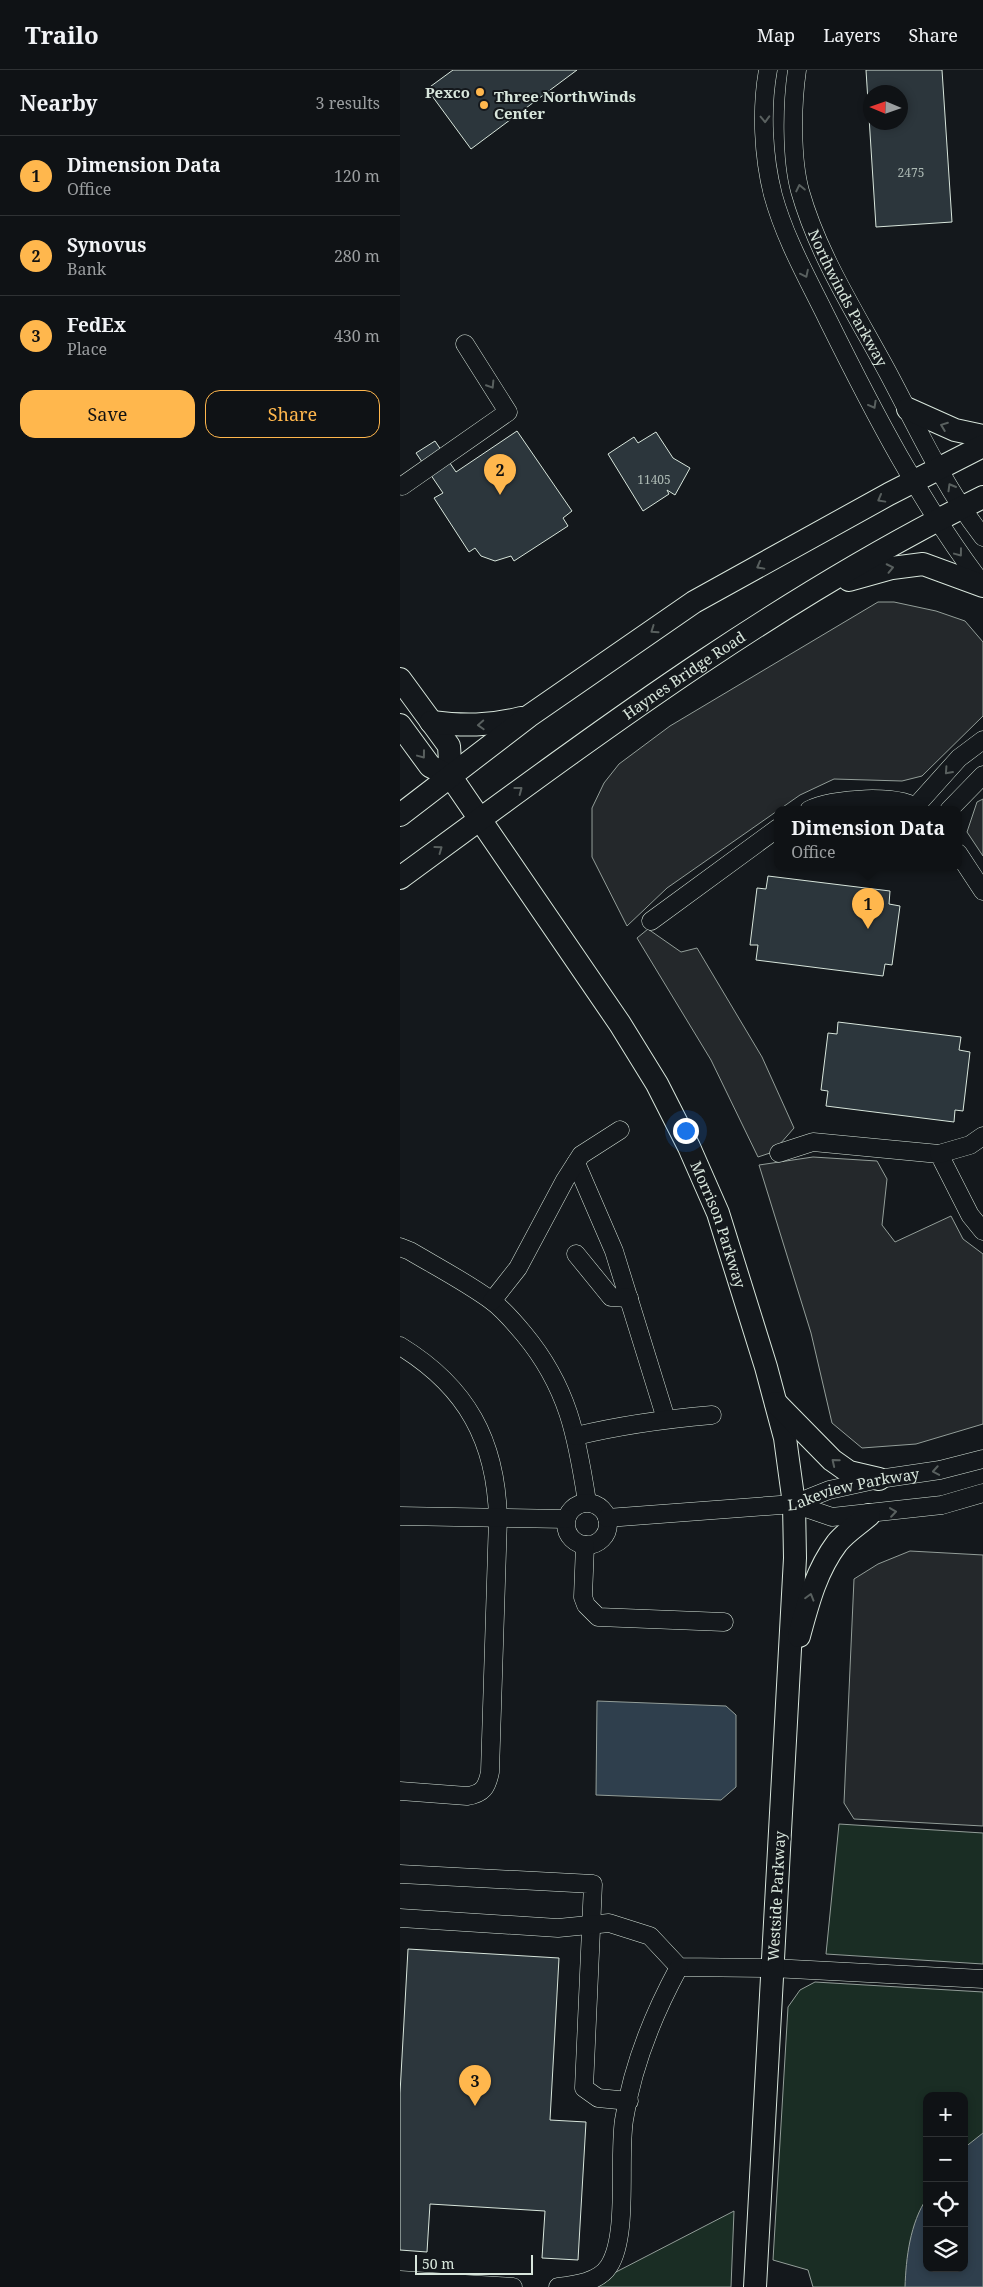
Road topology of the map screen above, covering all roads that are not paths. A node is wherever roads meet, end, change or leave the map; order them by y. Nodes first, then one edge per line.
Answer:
1 (768, 70) edge
2 (797, 70) edge
3 (465, 344) dead end
4 (908, 409) junction
5 (983, 436) edge
6 (983, 446) edge
7 (939, 468) junction
8 (914, 480) junction
9 (402, 486) dead end
10 (983, 497) edge
11 (962, 508) junction
12 (937, 520) junction
13 (983, 538) edge
14 (983, 585) edge
15 (810, 593) junction
16 (400, 679) edge
17 (529, 716) junction
18 (431, 722) junction
19 (400, 725) edge
20 (983, 740) edge
21 (983, 776) edge
22 (451, 777) junction
23 (823, 806) edge
24 (909, 806) edge
25 (920, 806) edge
26 (954, 806) edge
27 (400, 814) edge
28 (480, 820) junction
29 (774, 831) edge
30 (962, 859) edge
31 (400, 878) edge
32 (983, 890) edge
33 (651, 921) dead end
34 (620, 1130) dead end
35 (983, 1136) edge
36 (779, 1153) dead end
37 (939, 1154) junction
38 (576, 1163) junction
39 (983, 1232) edge
40 (400, 1247) edge
41 (576, 1254) dead end
42 (630, 1298) junction
43 (492, 1301) junction
44 (400, 1346) edge
45 (775, 1402) junction
46 (712, 1415) dead end
47 (666, 1419) junction
48 (576, 1436) junction
49 (983, 1459) edge
50 (879, 1479) junction
51 (983, 1493) edge
52 (587, 1502) junction
53 (794, 1504) junction
54 (869, 1515) junction
55 (400, 1516) edge
56 (498, 1518) junction
57 (607, 1518) junction
58 (566, 1519) junction
59 (584, 1545) junction
60 (724, 1622) dead end
61 (788, 1678) junction
62 (400, 1791) edge
63 (400, 1874) edge
64 (400, 1918) edge
65 (592, 1924) junction
66 (679, 1967) junction
67 (772, 1968) junction
68 (983, 1979) edge
69 (629, 2101) junction
70 (400, 2280) edge
71 (513, 2287) edge
72 (558, 2287) edge
73 (755, 2287) edge

1 -> 8 street, Northwinds Parkway
4 -> 2 street, Northwinds Parkway
3 -> 9 street
5 -> 4 main road
4 - 7 street, Northwinds Parkway
6 - 7 main road
7 - 8 main road
11 -> 7 street, Northwinds Parkway
8 - 12 street
8 -> 17 main road
10 - 11 main road, Haynes Bridge Road
11 - 12 main road, Haynes Bridge Road
11 - 13 street
12 -> 14 street
12 - 15 main road, Haynes Bridge Road
15 -> 14 main road
28 -> 15 main road, Haynes Bridge Road
16 - 18 main road
17 -> 18 main road
17 - 22 main road
18 - 22 main road
19 -> 22 main road
20 -> 25 street
21 - 26 street
22 - 27 main road
22 - 28 main road
23 - 24 street
31 -> 28 main road, Haynes Bridge Road
28 - 45 main road, Morrison Parkway
29 - 33 street
30 - 32 street
34 - 38 street
35 - 37 street
36 - 37 street
37 - 39 street
38 - 42 street
38 - 43 street
40 - 43 street
41 - 42 street
42 - 47 street
43 - 48 street
44 - 56 street
50 -> 45 main road
45 - 53 main road, Morrison Parkway
46 - 47 street
47 - 48 street
48 - 52 street
49 -> 50 street, Lakeview Parkway
50 - 53 street, Lakeview Parkway
54 -> 51 street, Lakeview Parkway
52 - 57 street
52 - 58 street
53 - 54 street, Lakeview Parkway
53 - 57 street
53 - 61 main road, Westside Parkway
61 -> 54 main road
55 - 56 street
56 - 58 street
56 - 62 street
57 - 59 street
58 - 59 street
59 - 60 street
61 - 67 main road, Westside Parkway
63 - 65 street
64 - 65 street
65 - 66 street
65 - 69 street
66 - 67 street
66 - 69 street
67 - 68 street
67 - 73 main road, Westside Parkway
69 - 72 street
70 - 71 street

